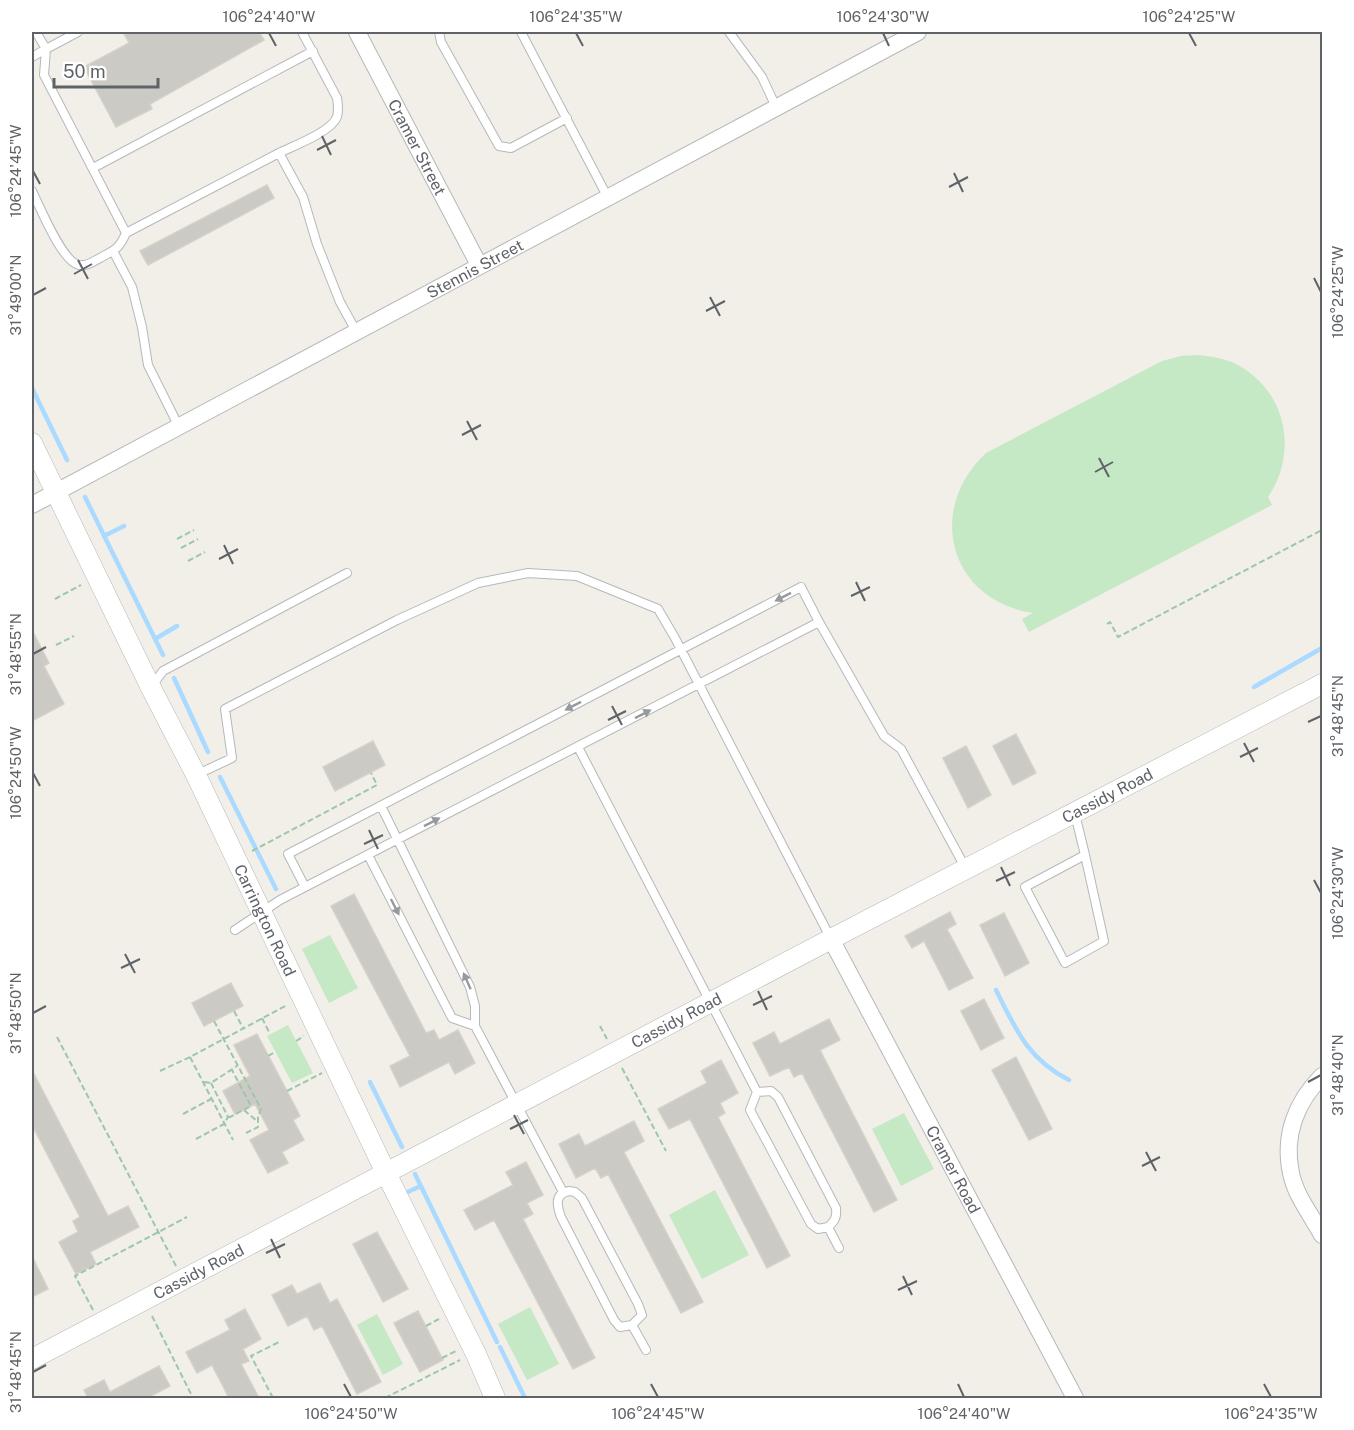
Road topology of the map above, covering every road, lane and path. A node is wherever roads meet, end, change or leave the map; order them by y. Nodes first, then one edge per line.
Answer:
1 (36, 32) edge
2 (78, 32) edge
3 (302, 32) edge
4 (357, 32) edge
5 (439, 32) edge
6 (521, 32) edge
7 (729, 32) edge
8 (918, 32) edge
9 (899, 36) edge
10 (46, 49) junction
11 (313, 51) junction
12 (32, 57) edge
13 (776, 107) junction
14 (567, 118) junction
15 (279, 153) junction
16 (93, 168) junction
17 (32, 191) edge
18 (608, 196) junction
19 (126, 233) junction
20 (113, 250) junction
21 (479, 265) junction
22 (356, 331) junction
23 (179, 427) junction
24 (32, 443) edge
25 (56, 492) junction
26 (32, 505) edge
27 (1323, 530) edge
28 (194, 531) dead end
29 (177, 539) dead end
30 (198, 539) dead end
31 (181, 548) dead end
32 (205, 552) dead end
33 (188, 561) dead end
34 (347, 573) dead end
35 (81, 585) dead end
36 (55, 599) dead end
37 (819, 622) junction
38 (1107, 624) dead end
39 (74, 636) dead end
40 (56, 645) dead end
41 (681, 650) junction
42 (1323, 684) edge
43 (699, 685) junction
44 (151, 688) junction
45 (578, 747) junction
46 (370, 773) dead end
47 (196, 775) junction
48 (381, 806) junction
49 (1075, 813) junction
50 (399, 839) junction
51 (249, 852) dead end
52 (368, 855) junction
53 (1085, 855) junction
54 (966, 870) junction
55 (305, 887) junction
56 (261, 914) junction
57 (235, 930) dead end
58 (831, 939) junction
59 (302, 997) junction
60 (712, 1003) junction
61 (234, 1011) dead end
62 (262, 1018) junction
63 (214, 1021) dead end
64 (475, 1026) junction
65 (600, 1026) dead end
66 (243, 1028) junction
67 (270, 1034) dead end
68 (57, 1037) dead end
69 (223, 1039) junction
70 (275, 1052) dead end
71 (615, 1054) junction
72 (268, 1056) dead end
73 (190, 1057) junction
74 (237, 1066) junction
75 (335, 1066) junction
76 (232, 1070) junction
77 (160, 1071) dead end
78 (1323, 1076) edge
79 (202, 1082) junction
80 (211, 1083) junction
81 (287, 1091) dead end
82 (757, 1092) junction
83 (211, 1099) junction
84 (517, 1105) junction
85 (244, 1110) junction
86 (183, 1114) dead end
87 (228, 1116) junction
88 (258, 1122) junction
89 (224, 1124) junction
90 (246, 1133) dead end
91 (196, 1139) dead end
92 (233, 1140) dead end
93 (666, 1151) dead end
94 (386, 1173) junction
95 (562, 1192) junction
96 (187, 1217) dead end
97 (828, 1227) junction
98 (159, 1232) junction
99 (1323, 1235) edge
100 (839, 1248) dead end
101 (183, 1279) junction
102 (144, 1300) junction
103 (100, 1323) junction
104 (632, 1325) junction
105 (279, 1342) dead end
106 (646, 1350) dead end
107 (476, 1354) junction
108 (32, 1359) edge
109 (193, 1398) edge
110 (273, 1398) edge
111 (386, 1398) edge
112 (495, 1398) edge
113 (1075, 1398) edge

1 - 10 lane
2 - 10 lane
3 - 11 lane
4 - 21 street, Cramer Street
5 - 14 lane
6 - 14 lane
7 - 13 lane
8 - 9 street, Stennis Street
9 - 13 street, Stennis Street
10 - 12 lane
10 - 16 lane
11 - 15 lane
11 - 16 lane
13 - 18 street, Stennis Street
14 - 18 lane
15 - 19 lane
15 - 22 lane
16 - 19 lane
17 - 20 lane
18 - 21 street, Stennis Street
19 - 20 lane
20 - 23 lane
21 - 22 street, Stennis Street
22 - 23 street, Stennis Street
23 - 25 street, Stennis Street
24 - 25 street, Carrington Road
25 - 26 street, Stennis Street
25 - 44 street, Carrington Road
27 - 38 path
28 - 29 path
30 - 31 path
32 - 33 path
34 - 44 lane
35 - 36 path
37 -> 41 lane
37 - 43 lane
37 - 54 lane
39 - 40 path
41 - 43 lane
41 - 47 lane
41 -> 48 lane
42 - 49 street, Cassidy Road
45 -> 43 lane
43 - 58 lane
44 - 47 street, Carrington Road
50 -> 45 lane
45 - 60 lane
46 - 51 path
47 - 56 street, Carrington Road
48 - 50 lane
48 - 55 lane
49 - 53 lane
49 - 54 street, Cassidy Road
50 - 52 lane
64 -> 50 lane
52 - 55 lane
52 -> 64 lane
53 - 53 lane
54 - 58 street, Cassidy Road
55 - 56 lane
56 - 57 lane
56 - 59 street, Carrington Road
58 - 60 street, Cassidy Road
58 - 113 street, Cramer Road
59 - 62 path
59 - 75 street, Carrington Road
60 - 71 street, Cassidy Road
60 - 82 lane
61 - 66 path
62 - 66 path
62 - 67 path
63 - 69 path
64 - 84 lane
65 - 71 path
66 - 69 path
68 - 98 path
69 - 73 path
69 - 74 path
70 - 72 path
71 - 84 street, Cassidy Road
71 - 93 path
73 - 77 path
73 - 79 path
74 - 76 path
74 - 88 path
75 - 81 path
75 - 94 street, Carrington Road
76 - 80 path
76 - 85 path
78 - 99 street
79 - 80 path
79 - 83 path
80 - 87 path
82 - 97 lane
82 - 97 lane
83 - 86 path
83 - 89 path
84 - 94 street, Cassidy Road
84 - 95 lane
85 - 87 path
85 - 88 path
87 - 89 path
88 - 90 path
89 - 91 path
89 - 92 path
94 - 101 street, Cassidy Road
94 - 107 street, Carrington Road
95 - 104 lane
95 - 104 lane
96 - 98 path
97 - 100 lane
98 - 101 path
98 - 103 path
101 - 102 street, Cassidy Road
102 - 103 street, Cassidy Road
102 - 109 path
103 - 108 street, Cassidy Road
104 - 106 lane
105 - 110 path
107 - 111 path
107 - 112 street, Carrington Road

